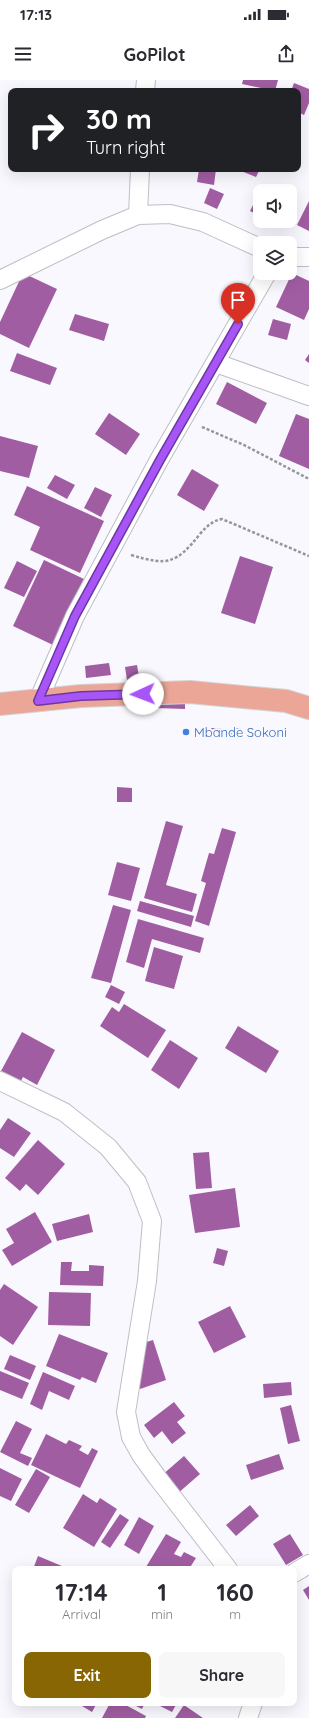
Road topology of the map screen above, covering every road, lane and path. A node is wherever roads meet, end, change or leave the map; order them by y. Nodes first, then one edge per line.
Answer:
1 (140, 172) edge
2 (138, 215) junction
3 (253, 245) edge
4 (297, 257) edge
5 (309, 257) edge
6 (0, 280) edge
7 (263, 280) edge
8 (216, 362) junction
9 (309, 396) edge
10 (183, 419) junction
11 (309, 479) edge
12 (112, 549) junction
13 (309, 556) edge
14 (38, 701) junction
15 (0, 704) edge
16 (309, 708) edge
17 (0, 1081) edge
18 (309, 1564) edge
19 (226, 1566) edge
20 (297, 1571) edge
21 (252, 1706) edge
22 (248, 1718) edge

1 - 2 street
2 - 3 street
2 - 6 street
4 - 5 street
7 - 8 street
8 - 9 street
8 - 10 street
10 - 11 path
10 - 12 street
12 - 13 path
12 - 14 street
14 - 15 main road
14 - 16 main road
17 - 19 street
18 - 20 street
21 - 22 street

